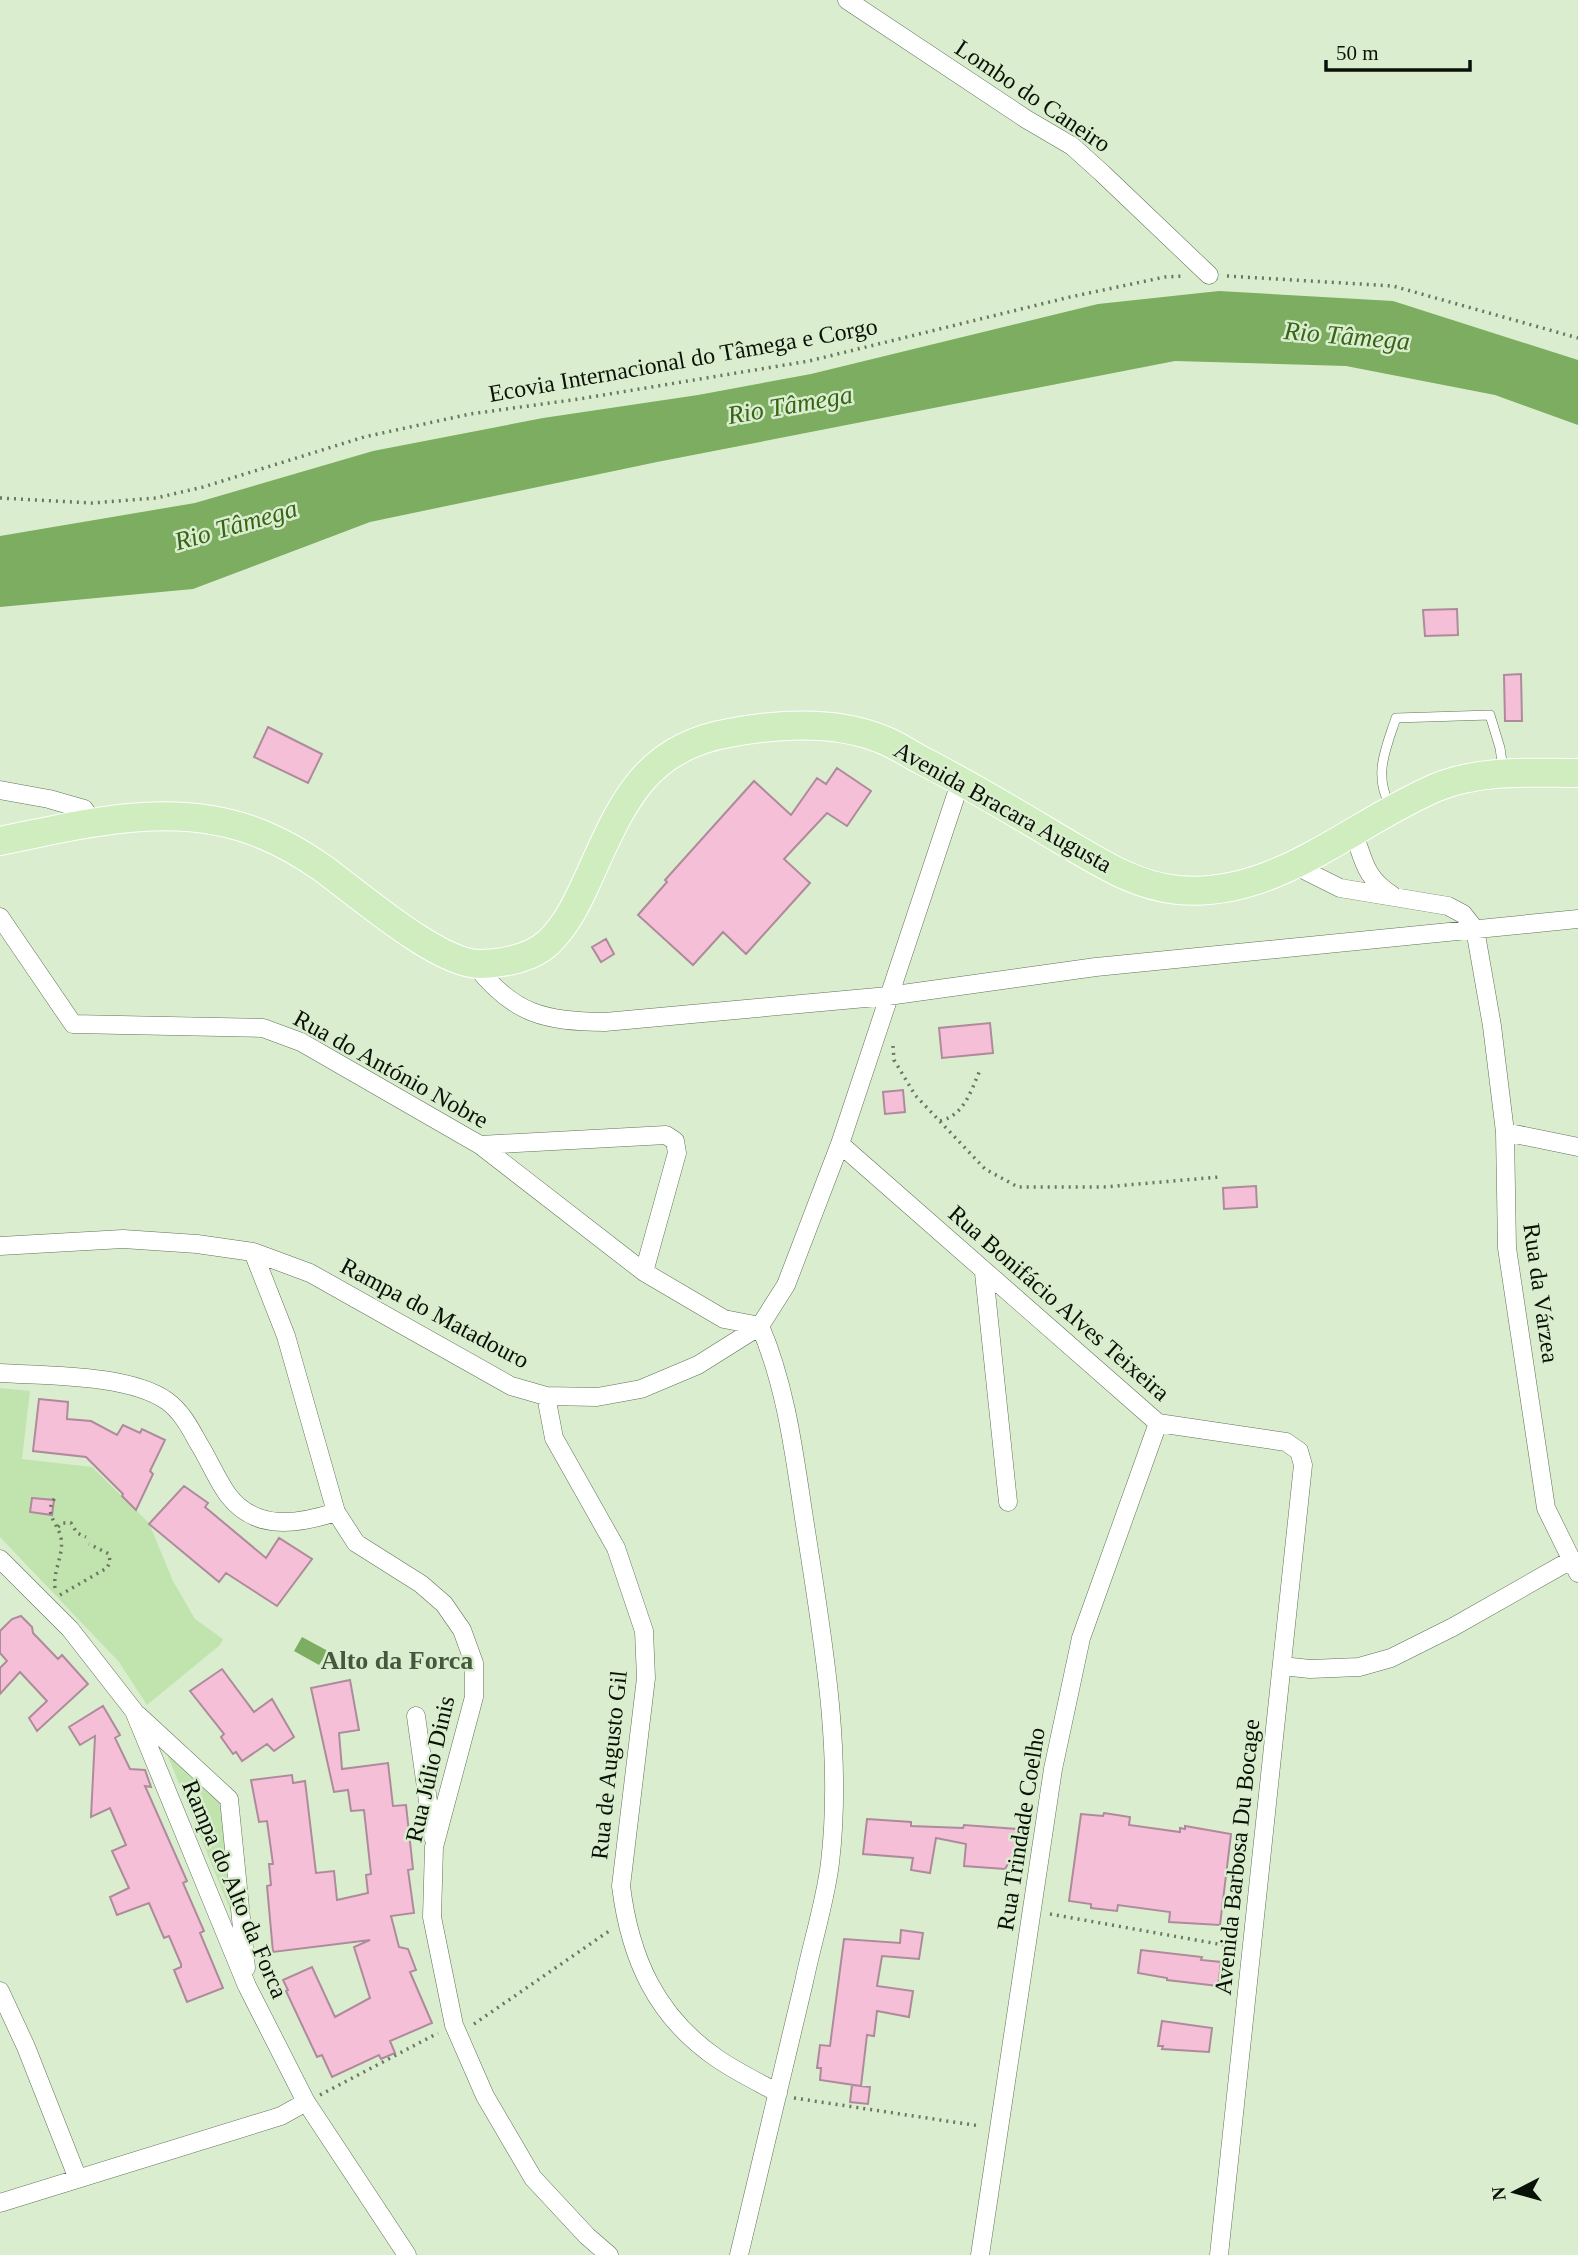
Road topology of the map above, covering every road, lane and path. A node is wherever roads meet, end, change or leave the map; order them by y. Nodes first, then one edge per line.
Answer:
1 (847, 0) edge
2 (1209, 275) junction
3 (1578, 338) edge
4 (0, 498) edge
5 (1504, 773) junction
6 (1578, 773) edge
7 (961, 780) junction
8 (0, 790) edge
9 (1393, 810) junction
10 (93, 822) junction
11 (1353, 831) junction
12 (0, 841) edge
13 (1294, 865) junction
14 (1395, 897) junction
15 (0, 916) edge
16 (1578, 919) edge
17 (1475, 929) junction
18 (475, 965) junction
19 (888, 996) junction
20 (891, 1034) dead end
21 (981, 1068) dead end
22 (940, 1121) junction
23 (1505, 1132) junction
24 (480, 1144) junction
25 (840, 1144) junction
26 (1578, 1147) edge
27 (1219, 1177) dead end
28 (0, 1246) edge
29 (253, 1252) junction
30 (644, 1272) junction
31 (984, 1273) junction
32 (760, 1326) junction
33 (0, 1373) edge
34 (546, 1396) junction
35 (1158, 1423) junction
36 (1303, 1465) joint
37 (55, 1498) dead end
38 (1008, 1502) dead end
39 (336, 1512) junction
40 (58, 1527) junction
41 (86, 1537) dead end
42 (89, 1544) dead end
43 (0, 1559) edge
44 (1574, 1567) edge
45 (1282, 1666) junction
46 (134, 1711) junction
47 (416, 1716) dead end
48 (434, 1847) junction
49 (1032, 1911) junction
50 (625, 1920) junction
51 (1251, 1950) junction
52 (247, 1986) junction
53 (0, 1991) edge
54 (457, 2030) junction
55 (778, 2094) junction
56 (306, 2102) junction
57 (1000, 2129) junction
58 (78, 2179) junction
59 (0, 2203) edge
60 (407, 2255) edge
61 (609, 2255) edge
62 (739, 2255) edge
63 (980, 2255) edge
64 (1219, 2255) edge

1 - 2 street, Lombo do Caneiro
2 - 3 path, Ecovia Internacional do Tâmega e Corgo
2 - 4 path, Ecovia Internacional do Tâmega e Corgo
5 - 6 main road, Avenida Bracara Augusta
5 - 9 main road, Avenida Bracara Augusta
5 - 9 lane
7 - 13 main road, Avenida Bracara Augusta
7 - 18 main road, Avenida Bracara Augusta
7 - 19 street, Rampa do Matadouro
8 - 10 street
9 - 11 main road, Avenida Bracara Augusta
10 - 12 main road, Avenida Bracara Augusta
10 - 18 main road, Avenida Bracara Augusta
11 - 13 main road, Avenida Bracara Augusta
11 - 14 street
13 - 14 street
14 - 17 street
15 - 24 street, Rua do António Nobre
16 - 17 street
17 - 19 street
17 - 23 street, Rua da Várzea
18 - 19 street
19 - 25 street, Rampa do Matadouro
20 - 22 path
21 - 22 path
22 - 27 path
23 - 26 street
23 - 44 street, Rua da Várzea
24 - 30 street, Rua do António Nobre
24 - 30 street
25 - 31 street, Rua Bonifácio Alves Teixeira
25 - 32 street, Rampa do Matadouro
28 - 29 street, Rampa do Matadouro
29 - 34 street, Rampa do Matadouro
29 - 39 street, Rua Júlio Dinis
30 - 32 street, Rua do António Nobre
31 - 35 street, Rua Bonifácio Alves Teixeira
31 - 38 street
32 - 34 street, Rampa do Matadouro
32 - 55 street
33 - 39 street
34 - 50 street, Rua de Augusto Gil
35 - 36 street, Rua Bonifácio Alves Teixeira
35 - 49 street, Rua Trindade Coelho
36 - 45 street, Avenida Barbosa Du Bocage
37 - 40 path
39 - 48 street, Rua Júlio Dinis
40 - 41 path
40 - 42 path
43 - 46 street, Rampa do Alto da Forca
44 - 45 street
45 - 51 street, Avenida Barbosa Du Bocage
46 - 52 street, Rampa do Alto da Forca
46 - 52 street
47 - 48 street
48 - 54 street, Rua Júlio Dinis
49 - 51 path
49 - 57 street, Rua Trindade Coelho
50 - 54 path
50 - 55 street, Rua de Augusto Gil
51 - 64 street, Avenida Barbosa Du Bocage
52 - 56 street, Rampa do Alto da Forca
53 - 58 street
54 - 56 path
54 - 61 street, Rua Júlio Dinis
55 - 57 path
55 - 62 street
56 - 58 street
56 - 60 street, Rampa do Alto da Forca
57 - 63 street, Rua Trindade Coelho
58 - 59 street

